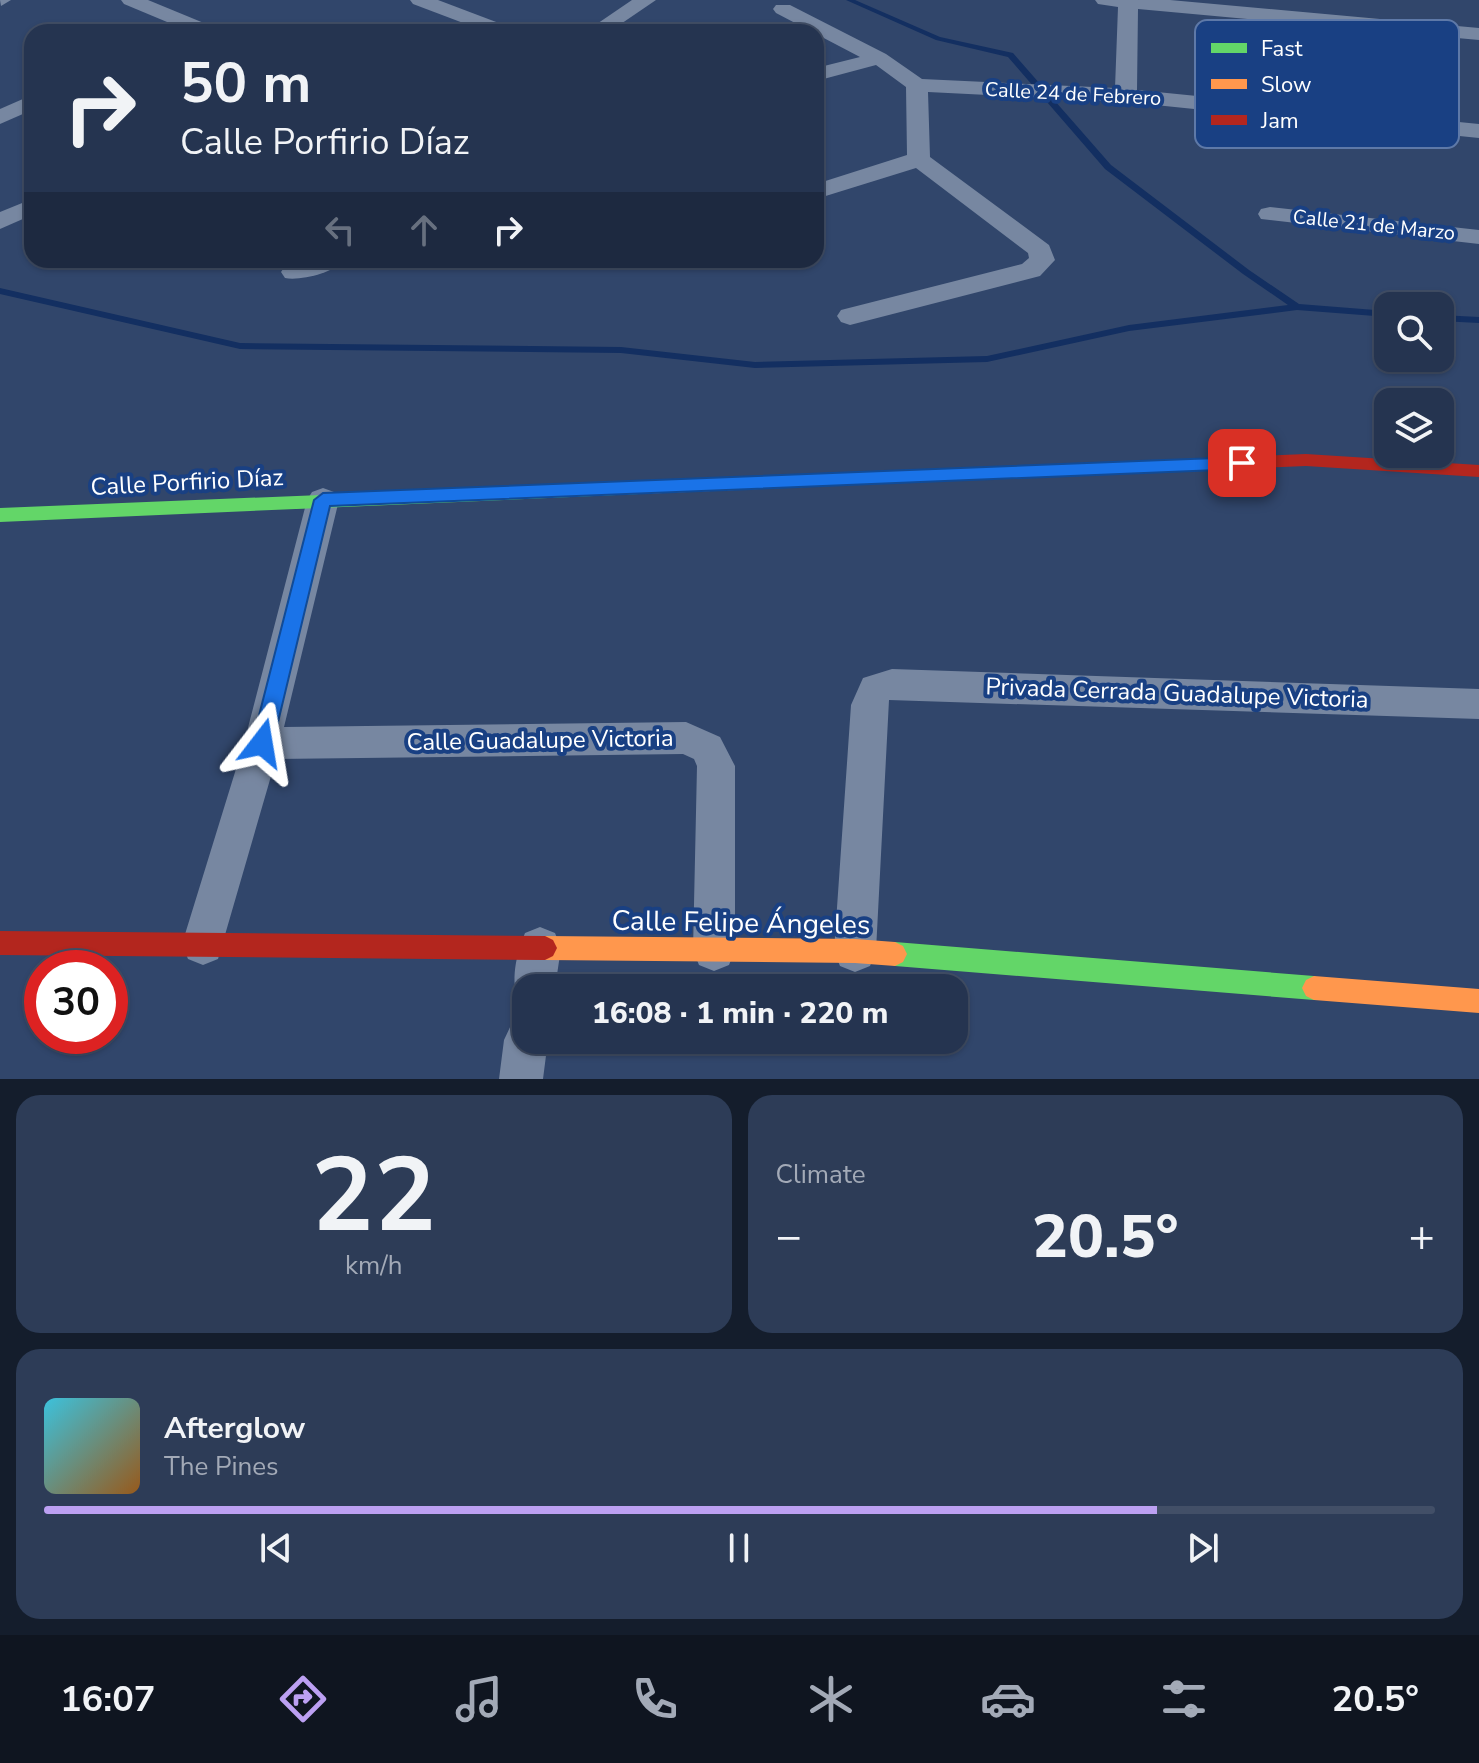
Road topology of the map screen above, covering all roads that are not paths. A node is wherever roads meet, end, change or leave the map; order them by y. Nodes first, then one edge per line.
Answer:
1 (131, 0) edge
2 (420, 0) edge
3 (646, 0) edge
4 (1105, 0) edge
5 (1128, 1) edge
6 (783, 9) dead end
7 (1330, 20) edge
8 (181, 24) edge
9 (484, 24) edge
10 (608, 24) edge
11 (812, 24) edge
12 (824, 30) edge
13 (1459, 32) edge
14 (1479, 34) edge
15 (879, 58) junction
16 (824, 73) edge
17 (917, 85) junction
18 (1126, 95) junction
19 (1195, 102) edge
20 (24, 106) edge
21 (0, 117) edge
22 (1459, 129) edge
23 (1479, 131) edge
24 (919, 159) junction
25 (824, 189) edge
26 (24, 210) edge
27 (1270, 214) dead end
28 (0, 223) edge
29 (24, 225) edge
30 (1479, 237) edge
31 (306, 268) edge
32 (294, 272) dead end
33 (850, 316) dead end
34 (1479, 471) edge
35 (323, 500) junction
36 (0, 515) edge
37 (1479, 704) edge
38 (262, 743) junction
39 (0, 943) edge
40 (203, 944) junction
41 (714, 950) junction
42 (855, 951) junction
43 (537, 968) edge
44 (1479, 1001) edge
45 (524, 1054) edge
46 (521, 1079) edge

1 - 8 street
2 - 9 street
3 - 10 street
4 - 5 street
5 - 7 street
5 - 18 street
6 - 11 street
12 - 15 street
13 - 14 street
15 - 16 street
15 - 17 street
17 - 18 street, Calle 24 de Febrero
17 - 24 street
18 - 19 street, Calle 24 de Febrero
20 - 21 street
22 - 23 street, Calle 24 de Febrero
24 - 25 street
24 - 33 street
26 - 28 street
27 - 30 street, Calle 21 de Marzo
28 - 29 street
31 - 32 street
34 - 35 street, Calle Porfirio Díaz
35 - 36 street, Calle Porfirio Díaz
35 - 38 street
37 - 42 street, Privada Cerrada Guadalupe Victoria
38 - 40 street
38 - 41 street, Calle Guadalupe Victoria
39 - 40 street, Calle Felipe Ángeles
40 - 43 street, Calle Felipe Ángeles
41 - 42 street, Calle Felipe Ángeles
41 - 43 street, Calle Felipe Ángeles
42 - 44 street, Calle Felipe Ángeles
45 - 46 street

